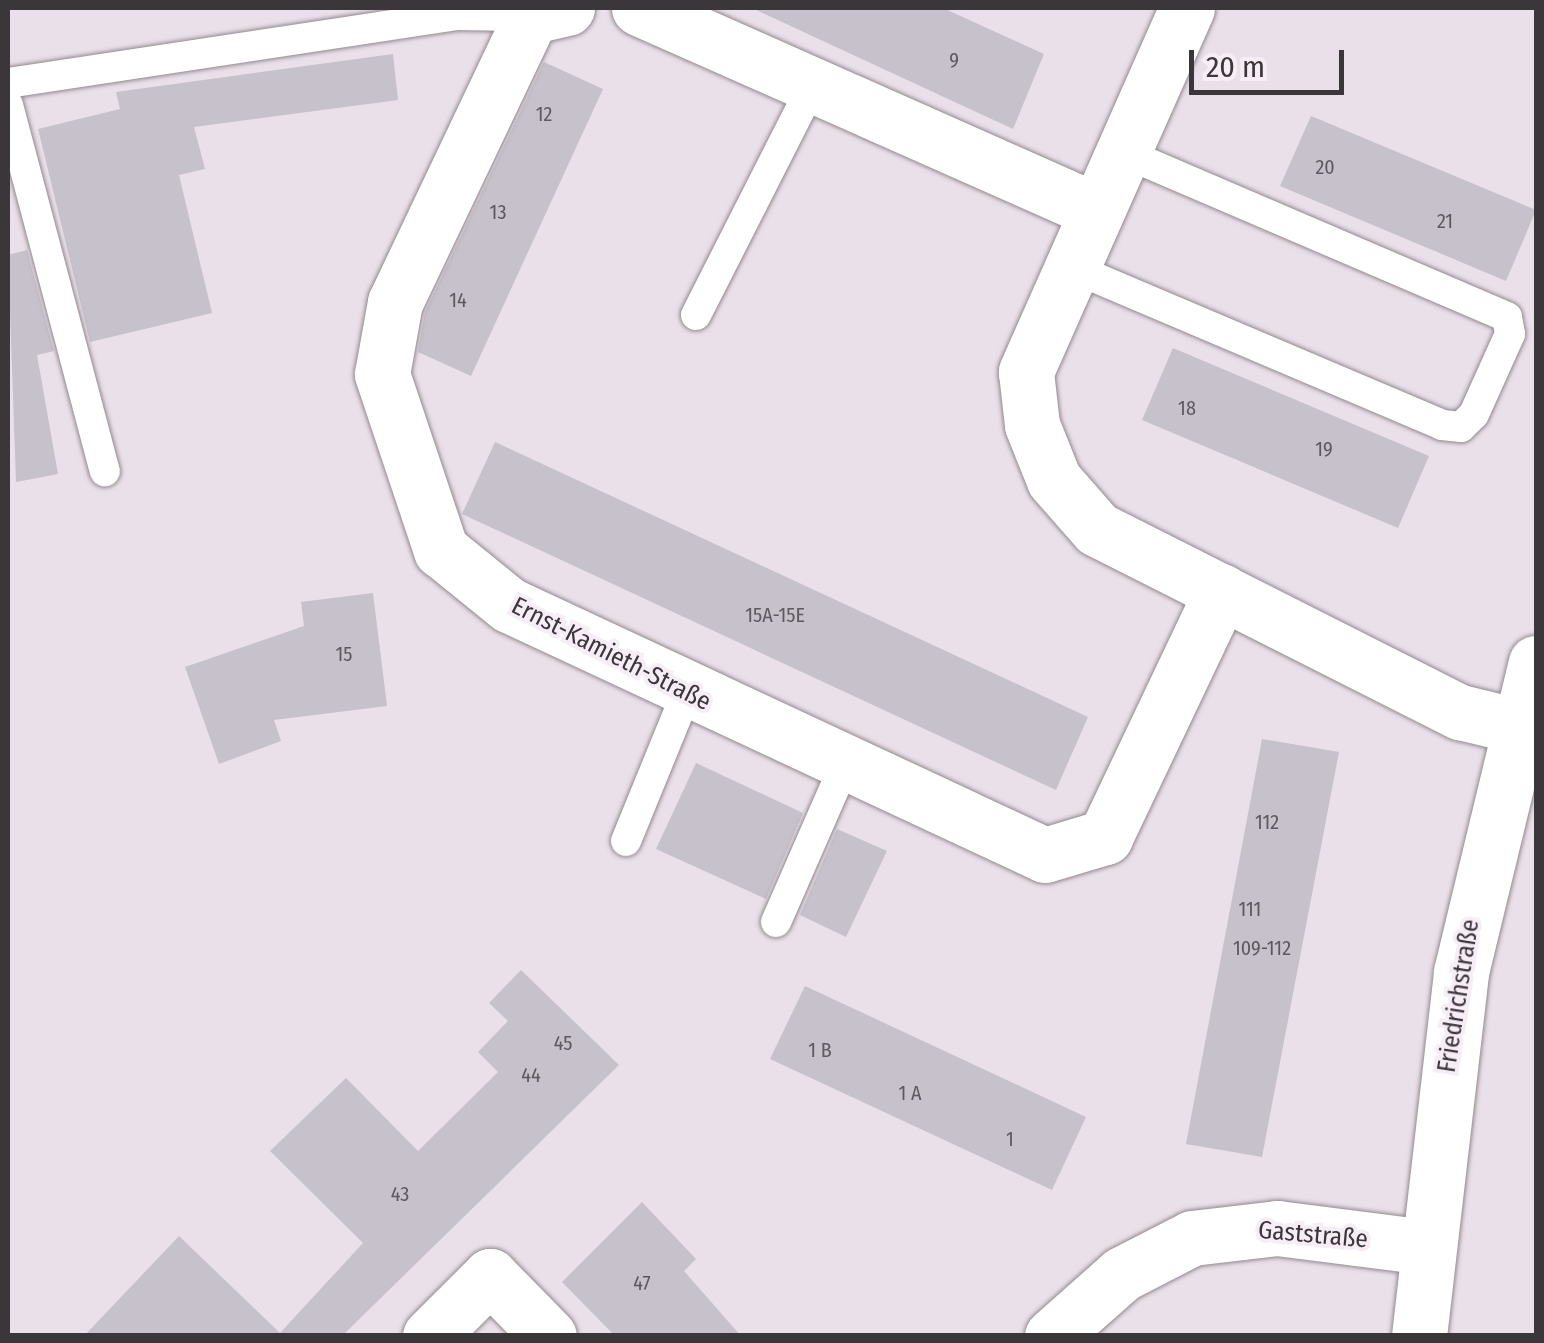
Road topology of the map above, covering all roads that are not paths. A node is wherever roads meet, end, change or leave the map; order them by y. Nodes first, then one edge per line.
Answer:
1 (639, 8) edge
2 (1188, 8) edge
3 (549, 12) edge
4 (814, 82) junction
5 (8, 83) edge
6 (8, 105) edge
7 (1120, 151) junction
8 (1093, 210) junction
9 (1068, 266) junction
10 (696, 315) dead end
11 (105, 472) dead end
12 (1222, 591) junction
13 (1536, 664) edge
14 (686, 694) junction
15 (1518, 726) junction
16 (844, 766) junction
17 (626, 842) dead end
18 (776, 922) dead end
19 (1427, 1247) junction
20 (430, 1336) edge
21 (548, 1336) edge
22 (1052, 1336) edge
23 (1418, 1336) edge

1 - 4 street
2 - 7 street
3 - 5 lane
3 - 14 street, Ernst-Kamieth-Straße
4 - 8 street
4 - 10 lane
6 - 11 lane
7 - 8 street
7 - 9 lane
8 - 9 street
9 - 12 street
12 - 15 street
12 - 16 street, Ernst-Kamieth-Straße
13 - 15 street, Friedrichstraße
14 - 16 street, Ernst-Kamieth-Straße
14 - 17 lane
15 - 19 street, Friedrichstraße
16 - 18 lane
19 - 22 street, Gaststraße
19 - 23 street, Friedrichstraße
20 - 21 street

